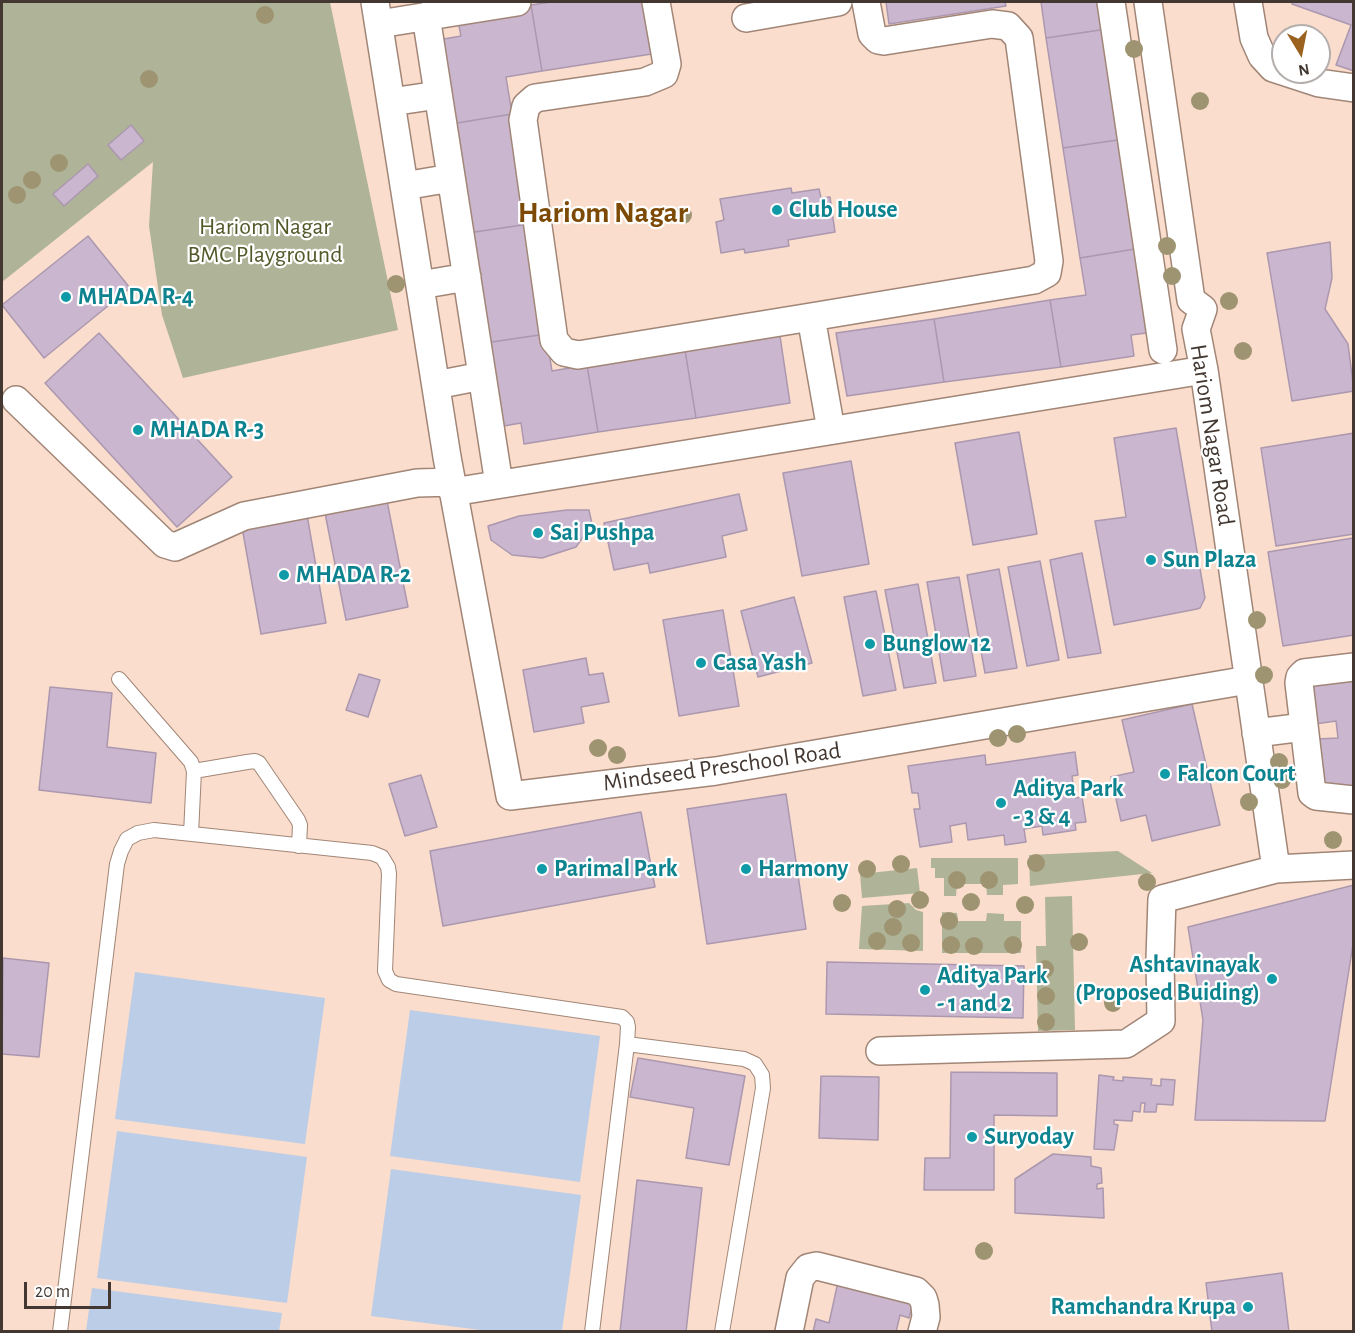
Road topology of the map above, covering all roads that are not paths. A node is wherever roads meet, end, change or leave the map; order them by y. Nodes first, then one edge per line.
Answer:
1 (517, 2) edge
2 (656, 2) edge
3 (838, 2) edge
4 (866, 2) edge
5 (1111, 2) edge
6 (1148, 2) edge
7 (1248, 2) edge
8 (377, 13) edge
9 (426, 16) junction
10 (746, 18) dead end
11 (1156, 55) junction
12 (1119, 60) junction
13 (1353, 88) edge
14 (438, 95) junction
15 (391, 102) junction
16 (1170, 155) junction
17 (1135, 161) junction
18 (451, 178) junction
19 (404, 186) junction
20 (467, 277) junction
21 (420, 285) junction
22 (1191, 298) junction
23 (1156, 300) junction
24 (812, 317) junction
25 (1163, 350) dead end
26 (1204, 369) junction
27 (483, 376) junction
28 (436, 385) junction
29 (16, 400) dead end
30 (831, 430) junction
31 (499, 484) junction
32 (453, 487) junction
33 (1353, 667) edge
34 (119, 679) dead end
35 (1248, 680) junction
36 (1304, 727) junction
37 (1256, 734) junction
38 (194, 771) junction
39 (1353, 800) edge
40 (191, 834) junction
41 (299, 846) junction
42 (1353, 865) edge
43 (1276, 868) junction
44 (627, 1044) junction
45 (880, 1050) dead end
46 (60, 1332) edge
47 (592, 1332) edge
48 (722, 1332) edge
49 (789, 1332) edge
50 (922, 1332) edge

1 - 9 street
2 - 24 street
3 - 10 street
4 - 24 street
5 - 12 street
6 - 11 street, Hariom Nagar Road
7 - 13 street
8 - 9 street
8 - 15 street
9 - 14 street
11 - 12 street
11 - 16 street, Hariom Nagar Road
12 - 17 street
14 - 15 street
14 - 18 street
15 - 19 street
16 - 17 street
16 - 22 street, Hariom Nagar Road
17 - 23 street
18 - 19 street
18 - 20 street
19 - 21 street
20 - 21 street
20 - 27 street
21 - 28 street
22 - 23 street
22 - 26 street, Hariom Nagar Road
23 - 25 street
24 - 30 street
26 - 30 street
26 - 35 street, Hariom Nagar Road
27 - 28 street
27 - 31 street
28 - 32 street
29 - 32 street
30 - 31 street
31 - 32 street
32 - 35 street, Mindseed Preschool Road
33 - 36 street
34 - 38 lane
35 - 37 street, Hariom Nagar Road
36 - 37 street
36 - 39 street
37 - 43 street, Hariom Nagar Road
38 - 40 lane
38 - 41 lane
40 - 41 lane
40 - 46 lane
41 - 44 lane
42 - 43 street
43 - 45 street
44 - 47 lane
44 - 48 lane
49 - 50 street

